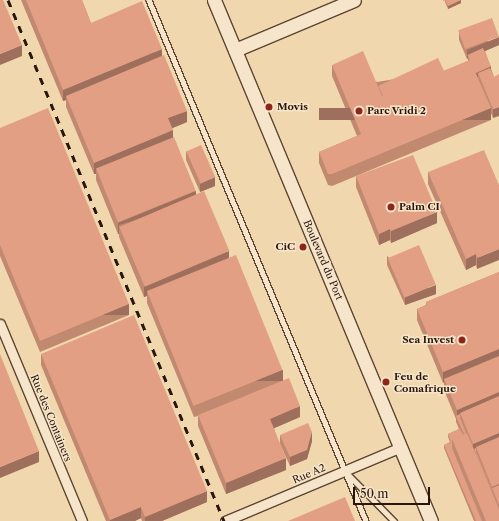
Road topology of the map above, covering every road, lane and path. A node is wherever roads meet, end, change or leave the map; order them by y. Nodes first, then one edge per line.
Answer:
1 (149, 0) edge
2 (214, 0) edge
3 (354, 0) edge
4 (235, 50) junction
5 (0, 324) edge
6 (401, 447) junction
7 (345, 471) junction
8 (82, 521) edge
9 (225, 521) edge
10 (366, 521) edge
11 (394, 521) edge
12 (431, 521) edge

1 - 7 lane
2 - 4 main road, Boulevard du Port
3 - 4 main road
4 - 6 main road, Boulevard du Port
5 - 8 street, Rue des Containers
6 - 7 street, Rue A2
6 - 12 main road, Boulevard du Port
7 - 9 street, Rue A2
7 - 10 lane
7 - 11 lane

